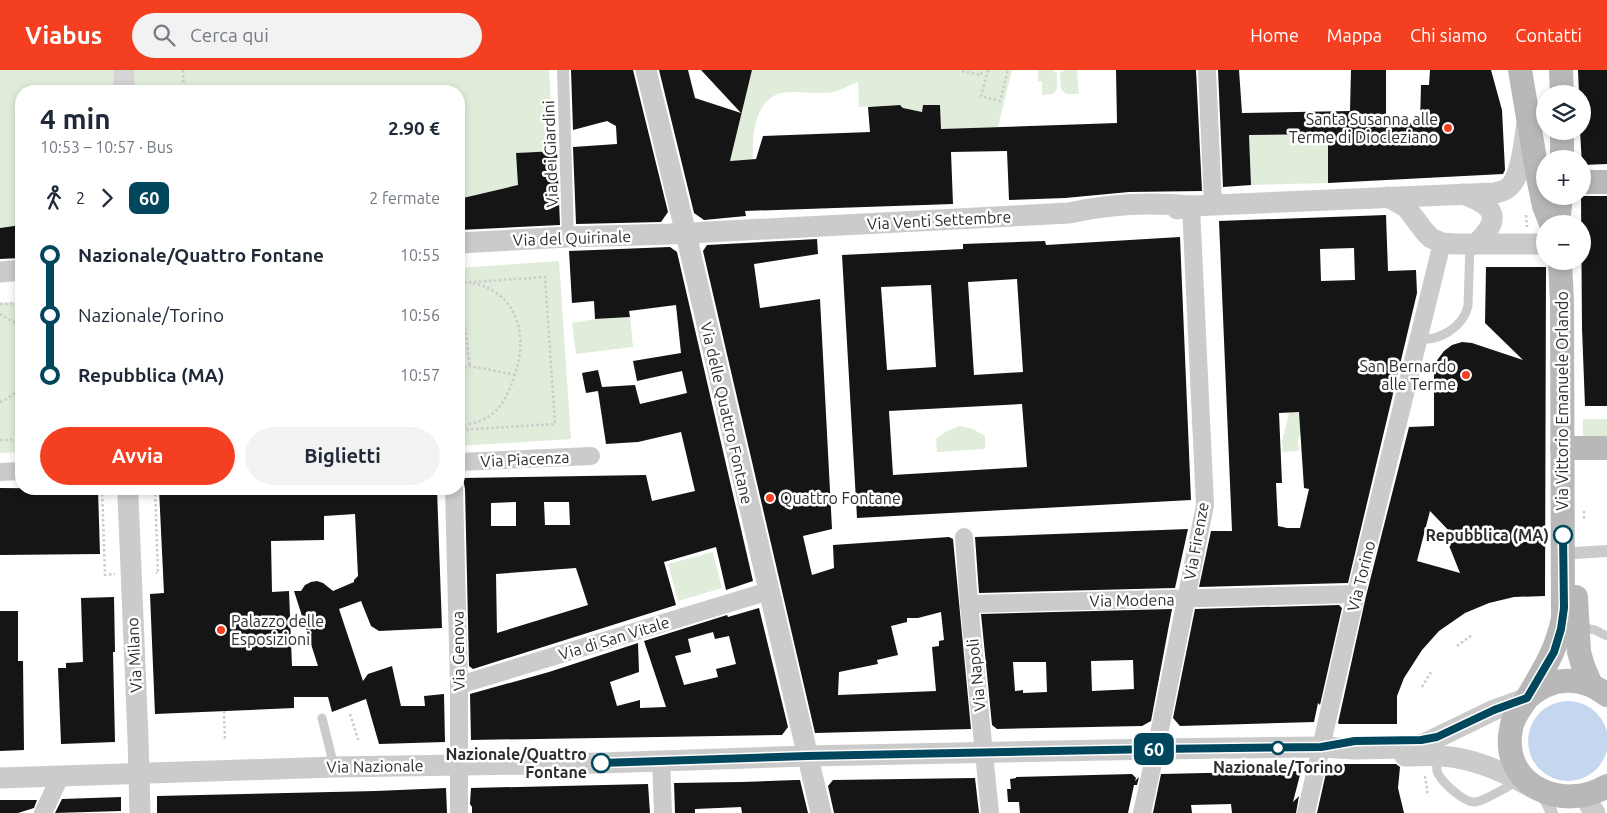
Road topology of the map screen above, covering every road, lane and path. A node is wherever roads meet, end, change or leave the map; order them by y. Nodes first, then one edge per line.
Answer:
1 (183, 70) edge
2 (563, 70) edge
3 (646, 70) edge
4 (962, 70) edge
5 (982, 70) edge
6 (988, 70) edge
7 (1008, 70) edge
8 (1207, 70) edge
9 (1520, 70) edge
10 (1561, 70) edge
11 (184, 85) edge
12 (1562, 85) edge
13 (1528, 118) junction
14 (1591, 182) edge
15 (1607, 182) edge
16 (1458, 194) junction
17 (1388, 197) junction
18 (1213, 205) junction
19 (1191, 206) junction
20 (1548, 215) edge
21 (1419, 225) junction
22 (686, 234) junction
23 (568, 237) junction
24 (465, 243) edge
25 (1442, 243) junction
26 (1473, 244) junction
27 (1536, 244) edge
28 (1560, 270) edge
29 (15, 271) edge
30 (0, 272) edge
31 (465, 283) edge
32 (465, 283) edge
33 (15, 303) edge
34 (0, 304) edge
35 (0, 314) edge
36 (15, 323) edge
37 (465, 328) edge
38 (1419, 339) junction
39 (470, 366) junction
40 (465, 367) edge
41 (516, 375) junction
42 (15, 393) edge
43 (0, 402) edge
44 (465, 424) edge
45 (465, 430) edge
46 (15, 439) edge
47 (0, 440) edge
48 (1568, 448) junction
49 (1607, 448) edge
50 (591, 456) dead end
51 (465, 462) edge
52 (15, 471) edge
53 (0, 472) edge
54 (102, 495) edge
55 (155, 495) edge
56 (454, 495) edge
57 (128, 497) dead end
58 (1584, 511) dead end
59 (1584, 520) dead end
60 (964, 537) dead end
61 (1607, 552) edge
62 (1575, 553) junction
63 (156, 573) dead end
64 (115, 574) dead end
65 (769, 591) junction
66 (1356, 594) junction
67 (1186, 599) junction
68 (1570, 600) junction
69 (969, 604) junction
70 (1578, 627) junction
71 (1472, 635) dead end
72 (1607, 636) edge
73 (1457, 646) dead end
74 (1430, 672) dead end
75 (459, 685) junction
76 (1422, 687) dead end
77 (1599, 690) edge
78 (1527, 698) junction
79 (224, 711) dead end
80 (350, 714) dead end
81 (322, 718) dead end
82 (225, 740) dead end
83 (359, 742) dead end
84 (1445, 742) junction
85 (1321, 747) junction
86 (1156, 749) junction
87 (984, 753) junction
88 (807, 756) junction
89 (661, 760) junction
90 (459, 765) junction
91 (334, 767) junction
92 (139, 773) junction
93 (62, 775) junction
94 (0, 778) edge
95 (1426, 779) dead end
96 (1607, 786) edge
97 (1537, 794) edge
98 (1428, 796) dead end
99 (1591, 808) edge
100 (43, 813) edge
101 (140, 813) edge
102 (459, 813) edge
103 (663, 813) edge
104 (821, 813) edge
105 (990, 813) edge
106 (1142, 813) edge
107 (1306, 813) edge

1 - 11 path
2 - 23 street, Via dei Giardini
3 - 22 street, Via delle Quattro Fontane
4 - 5 path
6 - 7 path
8 - 18 street
9 - 13 main road
10 - 12 main road
13 - 16 street
13 - 20 main road
14 - 15 main road
16 - 17 street
16 - 21 street
16 - 26 street
17 - 18 street
17 - 21 street
18 - 19 street
19 - 22 street, Via Venti Settembre
19 - 67 street, Via Firenze
21 - 25 street
22 - 23 street, Via del Quirinale
22 - 65 street, Via delle Quattro Fontane
23 - 24 street, Via del Quirinale
25 - 26 street
25 - 38 street, Via Torino
26 - 27 street
26 - 38 lane
28 - 48 main road, Via Vittorio Emanuele Orlando
29 - 30 street
31 - 41 path
32 - 45 path
33 - 34 path
35 - 36 path
37 - 39 path
38 - 66 street, Via Torino
39 - 40 path
39 - 41 path
41 - 44 path
42 - 43 path
46 - 47 path
48 - 49 main road
48 - 62 main road, Via Vittorio Emanuele Orlando
48 - 68 main road, Via Vittorio Emanuele Orlando
50 - 51 street, Via Piacenza
52 - 53 street
54 - 64 path
55 - 63 path
56 - 75 street, Via Genova
57 - 92 street, Via Milano
58 - 59 path
60 - 69 street, Via Napoli
61 - 62 street
62 - 68 main road, Via Vittorio Emanuele Orlando
65 - 75 street, Via di San Vitale
65 - 88 street, Via delle Quattro Fontane
66 - 67 street, Via Modena
66 - 85 street, Via Torino
67 - 69 street, Via Modena
67 - 86 street, Via Firenze
68 - 70 main road
68 - 78 main road
69 - 87 street, Via Napoli
70 - 72 lane
70 - 77 main road
71 - 73 path
74 - 76 path
75 - 90 street, Via Genova
77 - 78 main road
78 - 84 street, Via Nazionale
78 - 97 main road
79 - 82 path
80 - 83 path
81 - 91 lane
84 - 85 street, Via Nazionale
84 - 97 street
84 - 97 lane
85 - 86 street, Via Nazionale
85 - 107 street, Via Torino
86 - 87 street, Via Nazionale
86 - 106 street, Via Firenze
87 - 88 street, Via Nazionale
87 - 105 street, Via Napoli
88 - 89 street, Via Nazionale
88 - 104 street, Via delle Quattro Fontane
89 - 90 street, Via Nazionale
89 - 103 street
90 - 91 street, Via Nazionale
90 - 102 street, Via Genova
91 - 92 street, Via Nazionale
92 - 93 street, Via Nazionale
92 - 101 street, Via Milano
93 - 94 street, Via Nazionale
93 - 100 street
95 - 98 path
96 - 99 main road
97 - 99 main road

